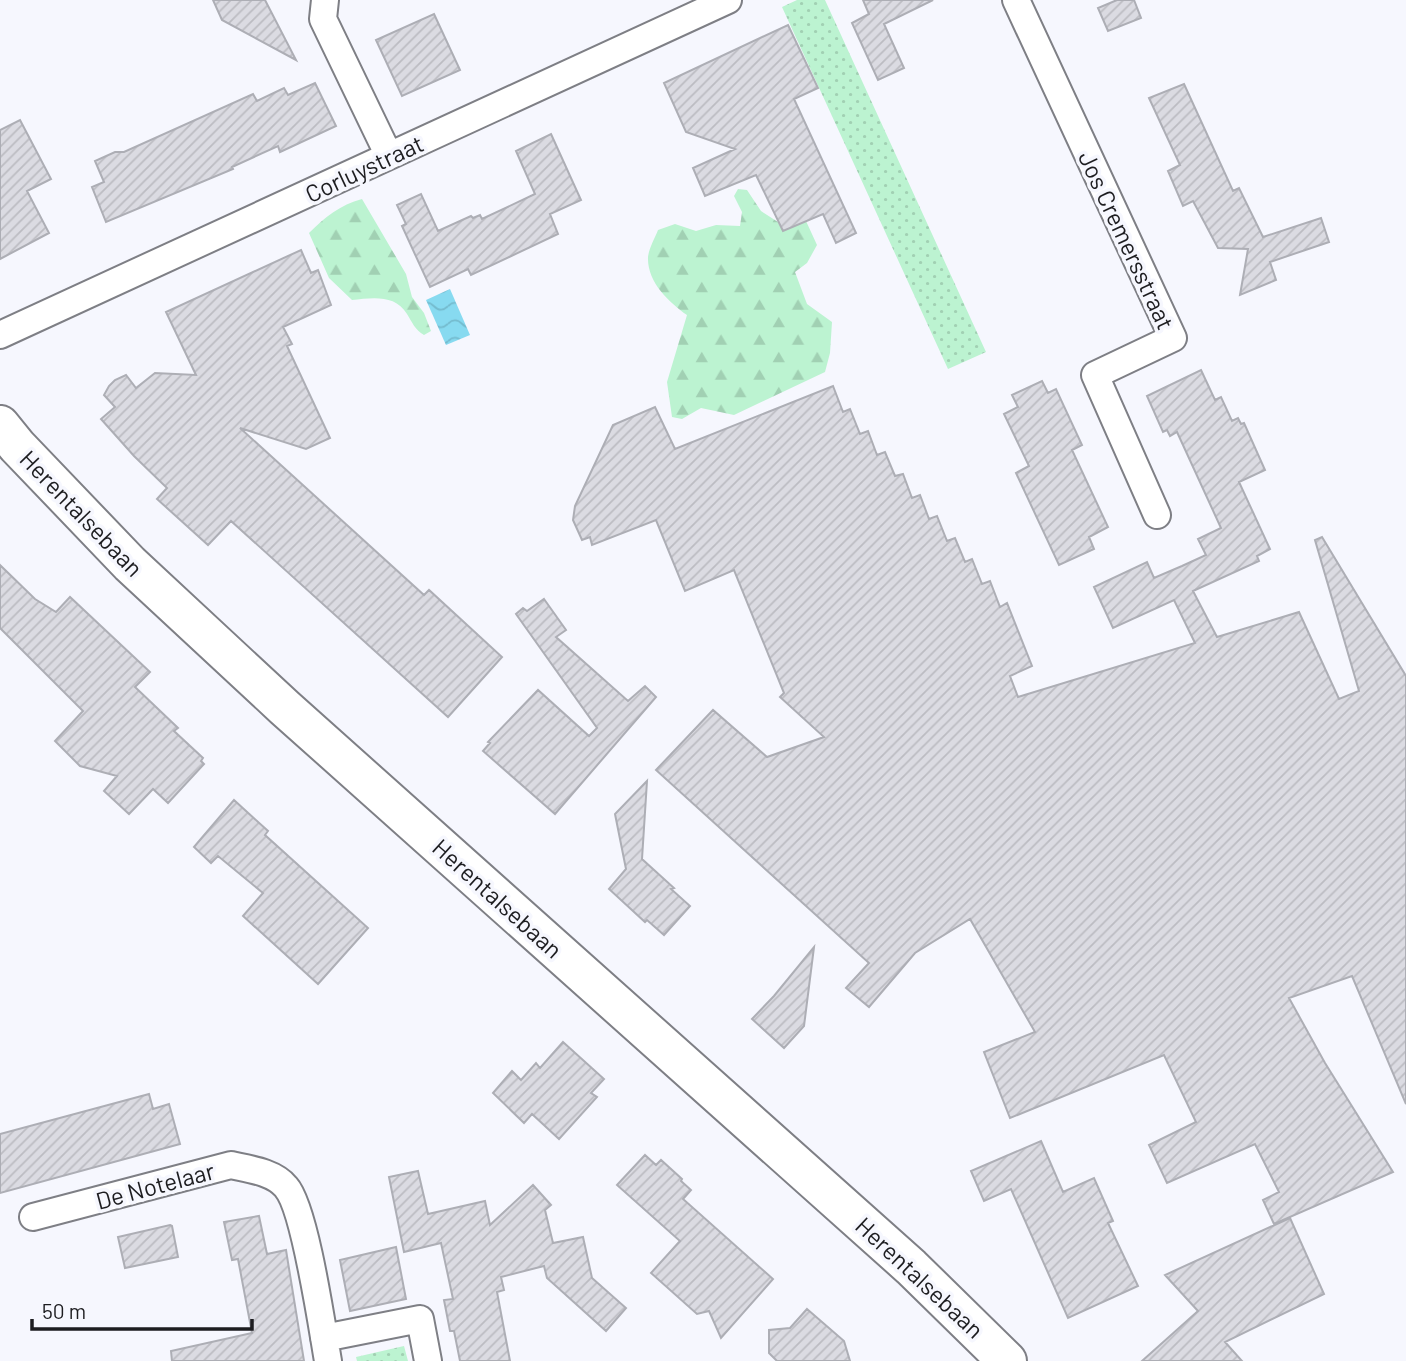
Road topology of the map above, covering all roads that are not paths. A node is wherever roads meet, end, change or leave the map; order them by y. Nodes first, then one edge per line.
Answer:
1 (325, 0) edge
2 (728, 0) edge
3 (1016, 0) edge
4 (389, 156) junction
5 (0, 335) edge
6 (0, 425) edge
7 (1157, 514) dead end
8 (33, 1217) dead end
9 (326, 1349) edge
10 (428, 1361) edge
11 (1007, 1361) edge

1 - 4 street
2 - 4 street, Corluystraat
3 - 7 street, Jos Cremersstraat
4 - 5 street, Corluystraat
6 - 11 main road, Herentalsebaan
8 - 9 street, De Notelaar
9 - 10 street, De Notelaar

